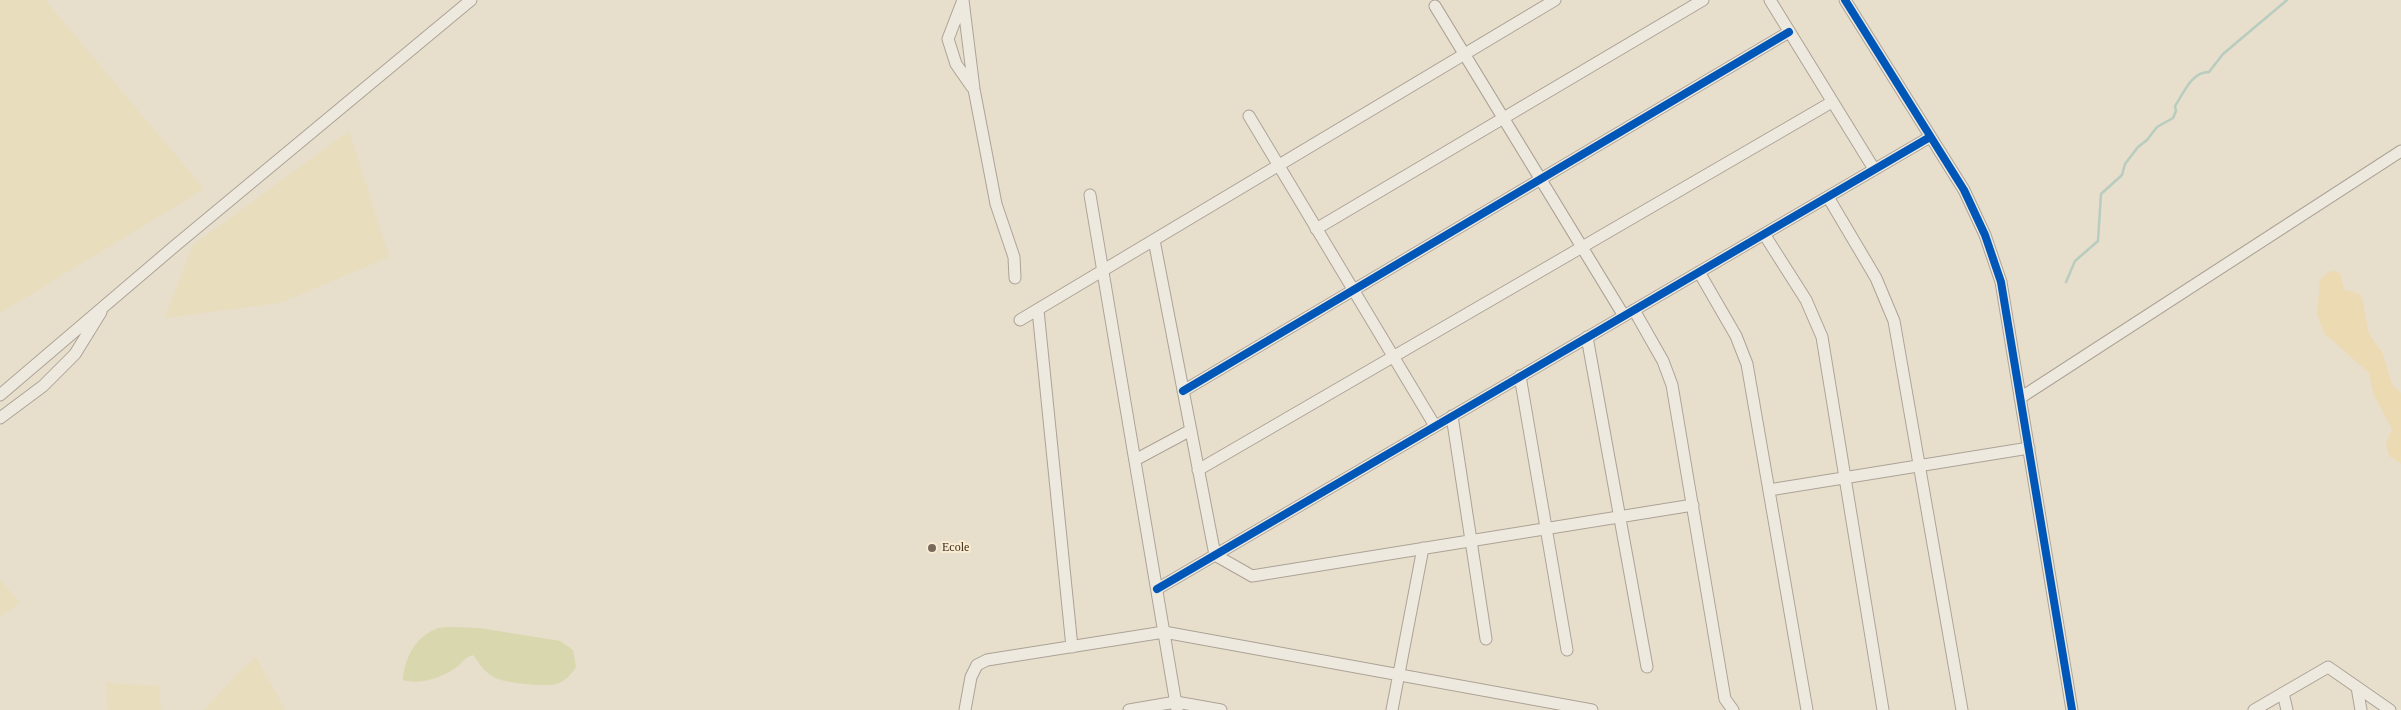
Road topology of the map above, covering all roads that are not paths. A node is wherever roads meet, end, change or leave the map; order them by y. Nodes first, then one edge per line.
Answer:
1 (471, 0) edge
2 (963, 0) edge
3 (1555, 0) edge
4 (1703, 0) edge
5 (1770, 0) edge
6 (1844, 0) edge
7 (1435, 6) dead end
8 (1789, 32) junction
9 (1464, 54) junction
10 (974, 89) junction
11 (1832, 102) junction
12 (1249, 116) dead end
13 (1503, 118) junction
14 (1930, 137) junction
15 (2401, 151) edge
16 (1278, 165) junction
17 (1874, 169) junction
18 (1540, 179) junction
19 (1090, 195) dead end
20 (1828, 196) junction
21 (1316, 229) junction
22 (1764, 234) junction
23 (1154, 240) junction
24 (1582, 247) junction
25 (1103, 271) junction
26 (1699, 272) junction
27 (1015, 278) dead end
28 (1353, 290) junction
29 (105, 306) junction
30 (1038, 310) junction
31 (1629, 313) junction
32 (1020, 320) dead end
33 (1587, 337) junction
34 (1393, 357) junction
35 (1520, 376) junction
36 (1183, 391) junction
37 (0, 395) edge
38 (2020, 398) junction
39 (1452, 416) junction
40 (0, 418) edge
41 (1435, 426) junction
42 (1191, 430) junction
43 (2029, 448) junction
44 (1135, 460) junction
45 (1920, 466) junction
46 (1198, 470) junction
47 (1845, 478) junction
48 (1769, 490) junction
49 (1693, 505) junction
50 (1619, 517) junction
51 (1546, 528) junction
52 (1470, 541) junction
53 (1422, 548) junction
54 (1215, 555) junction
55 (1156, 589) junction
56 (1164, 632) junction
57 (1486, 639) dead end
58 (1072, 647) junction
59 (1566, 650) dead end
60 (1646, 666) dead end
61 (1399, 675) junction
62 (2357, 687) junction
63 (2284, 693) junction
64 (1176, 706) edge
65 (965, 710) edge
66 (1129, 710) edge
67 (1221, 710) edge
68 (1392, 710) edge
69 (1592, 710) edge
70 (1733, 710) edge
71 (1807, 710) edge
72 (1883, 710) edge
73 (1962, 710) edge
74 (2072, 710) edge
75 (2254, 710) edge
76 (2287, 710) edge
77 (2361, 710) edge
78 (2390, 710) edge

1 - 29 street
2 - 10 street
2 - 10 street
3 - 9 street
4 - 13 street
5 - 8 street
6 - 14 street
7 - 9 street
8 - 11 street
8 - 18 street
9 - 13 street
9 - 16 street
10 - 27 street
11 - 17 street
11 - 24 street
12 - 16 street
13 - 18 street
13 - 21 street
14 - 17 street
14 - 38 street
15 - 38 street
16 - 21 street
16 - 23 street
17 - 20 street
18 - 24 street
18 - 28 street
19 - 25 street
20 - 22 street
20 - 45 street
21 - 28 street
22 - 26 street
22 - 47 street
23 - 25 street
23 - 36 street
24 - 31 street
24 - 34 street
25 - 30 street
25 - 44 street
26 - 31 street
26 - 48 street
28 - 34 street
28 - 36 street
29 - 37 street
29 - 40 street
30 - 32 street
30 - 58 street
31 - 33 street
31 - 49 street
33 - 35 street
33 - 50 street
34 - 41 street
34 - 46 street
35 - 39 street
35 - 51 street
36 - 42 street
38 - 43 street
39 - 41 street
39 - 52 street
41 - 54 street
42 - 44 street
42 - 46 street
43 - 45 street
43 - 74 street
44 - 55 street
45 - 47 street
45 - 73 street
46 - 54 street
47 - 48 street
47 - 72 street
48 - 71 street
49 - 50 street
49 - 70 street
50 - 51 street
50 - 60 street
51 - 52 street
51 - 59 street
52 - 53 street
52 - 57 street
53 - 54 street
53 - 61 street
54 - 55 street
55 - 56 street
56 - 58 street
56 - 61 street
56 - 64 street
58 - 65 street
61 - 68 street
61 - 69 street
62 - 63 street
62 - 77 street
62 - 78 street
63 - 75 street
63 - 76 street
64 - 66 street
64 - 67 street

